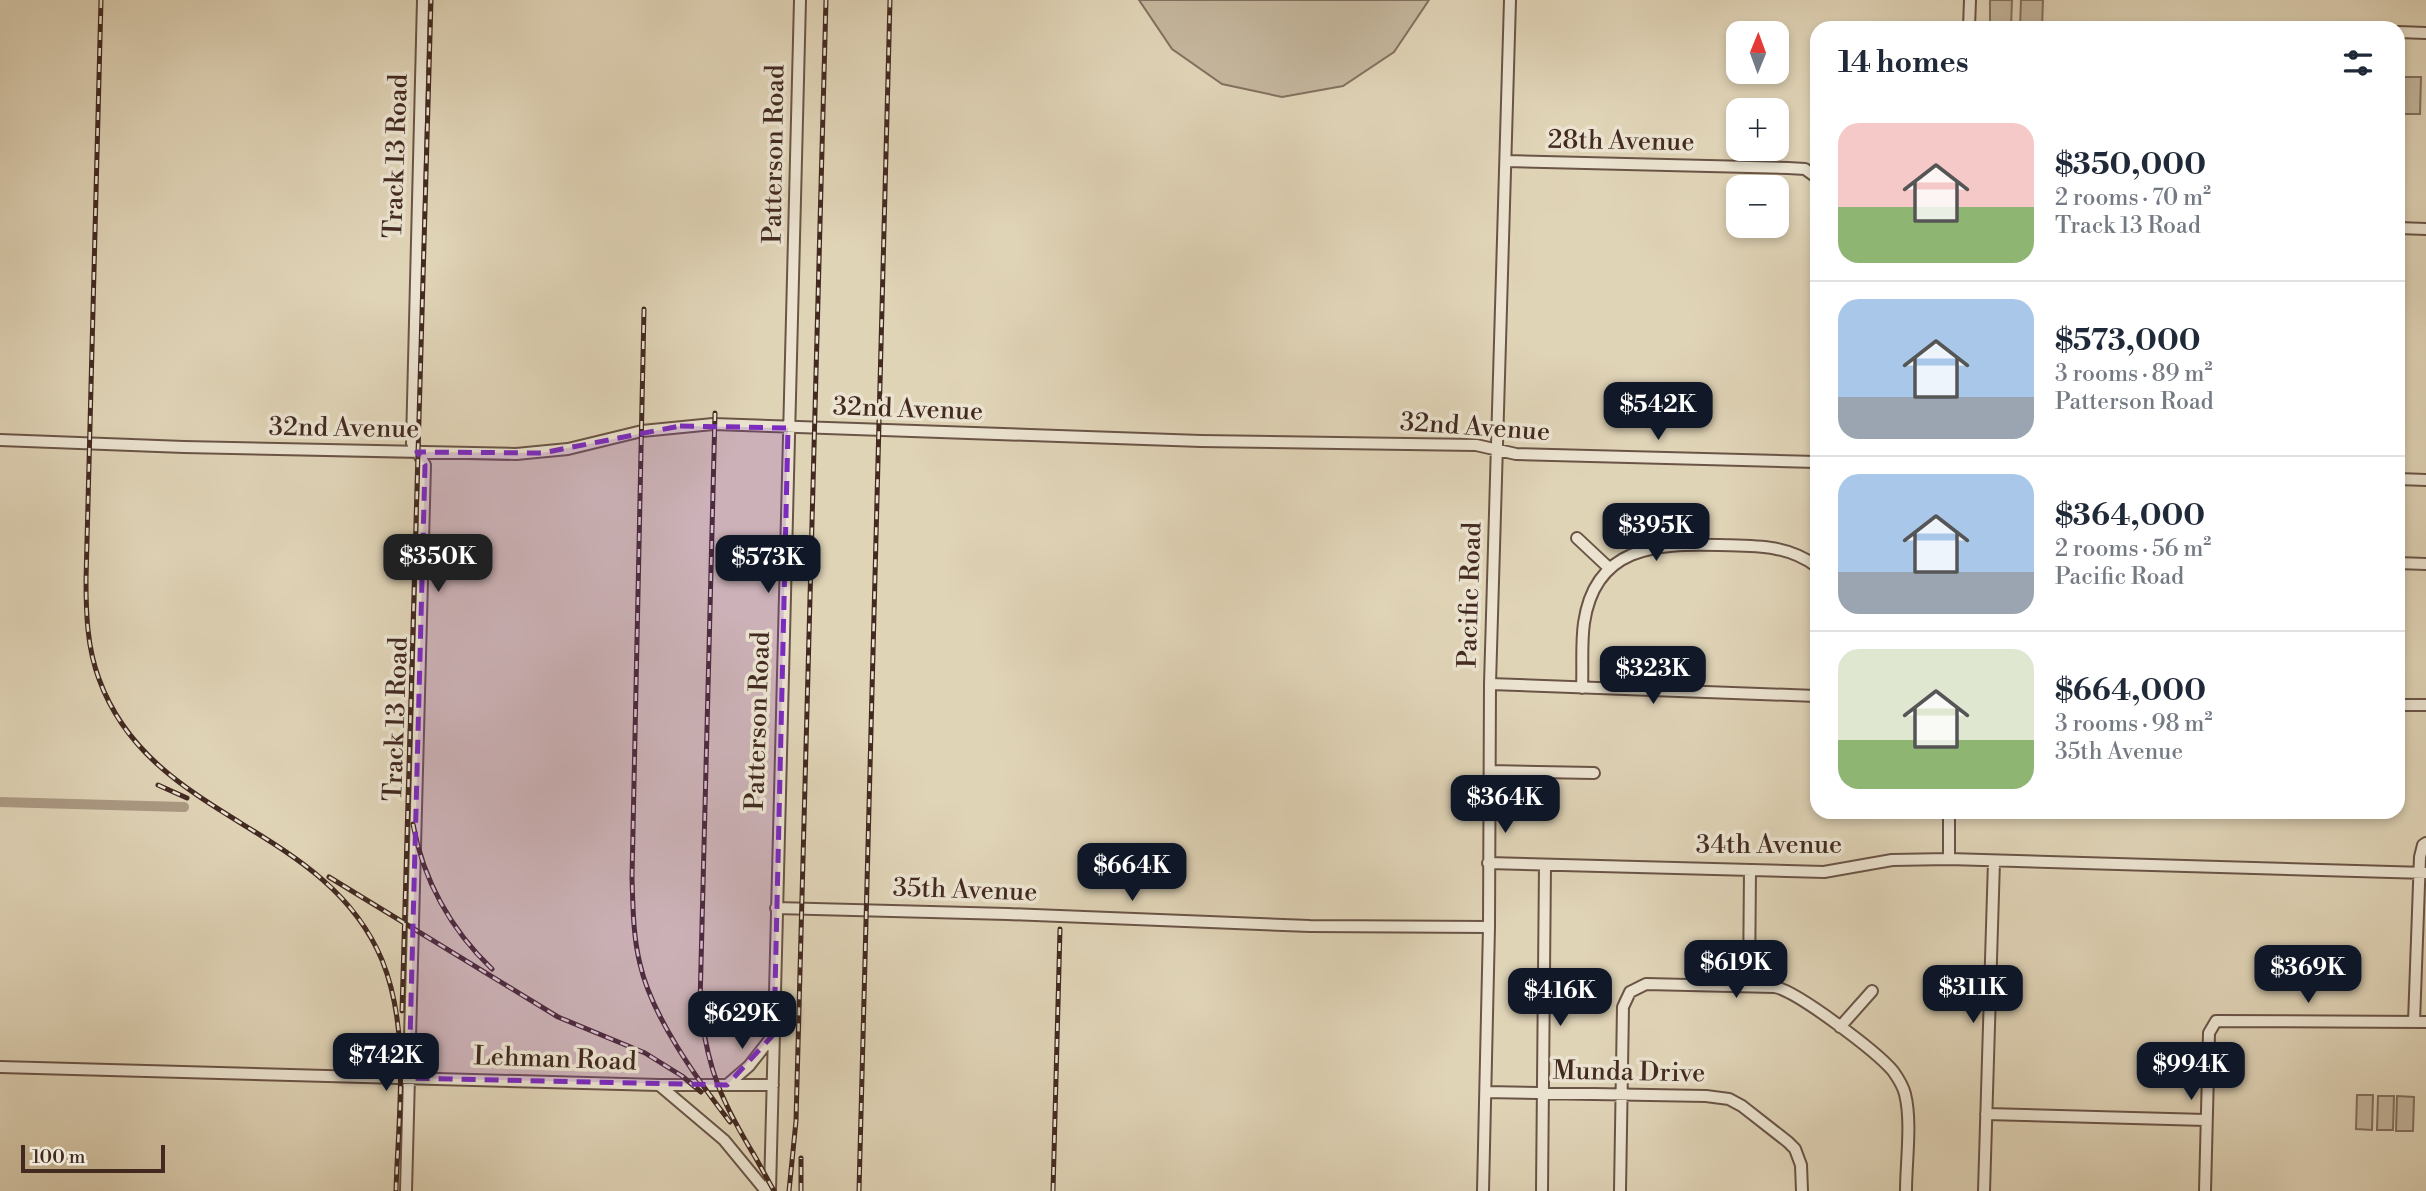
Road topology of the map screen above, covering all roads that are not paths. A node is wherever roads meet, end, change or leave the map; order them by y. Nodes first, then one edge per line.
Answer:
1 (423, 0) edge
2 (800, 0) edge
3 (1510, 0) edge
4 (1970, 0) edge
5 (1969, 21) edge
6 (2405, 32) edge
7 (2426, 33) edge
8 (1506, 161) junction
9 (1810, 173) edge
10 (2405, 228) edge
11 (2426, 229) edge
12 (788, 428) junction
13 (0, 440) edge
14 (1497, 450) junction
15 (417, 452) junction
16 (1810, 462) edge
17 (2405, 479) edge
18 (2426, 480) edge
19 (1577, 538) dead end
20 (1810, 562) edge
21 (2405, 564) edge
22 (2426, 564) edge
23 (1609, 568) junction
24 (1490, 684) junction
25 (1582, 688) junction
26 (1810, 696) edge
27 (2405, 705) edge
28 (2426, 705) edge
29 (1490, 771) junction
30 (1594, 773) dead end
31 (1949, 819) edge
32 (2426, 843) edge
33 (1949, 859) junction
34 (1993, 861) junction
35 (1488, 863) junction
36 (1545, 865) junction
37 (1750, 870) junction
38 (2423, 873) edge
39 (776, 908) junction
40 (1489, 927) junction
41 (1749, 985) junction
42 (1872, 991) dead end
43 (2420, 1022) edge
44 (1840, 1027) junction
45 (774, 1034) junction
46 (0, 1067) edge
47 (409, 1078) junction
48 (659, 1085) junction
49 (727, 1085) junction
50 (773, 1085) junction
51 (1486, 1092) junction
52 (1545, 1094) junction
53 (1621, 1096) junction
54 (1986, 1114) junction
55 (2206, 1120) junction
56 (406, 1191) edge
57 (768, 1191) edge
58 (1483, 1191) edge
59 (1542, 1191) edge
60 (1620, 1191) edge
61 (1802, 1191) edge
62 (1906, 1191) edge
63 (1984, 1191) edge
64 (2205, 1191) edge

1 - 15 street, Track 13 Road
2 - 12 street, Patterson Road
3 - 8 street, Pacific Road
4 - 5 street
6 - 7 street
8 - 9 street, 28th Avenue
8 - 14 street, Pacific Road
10 - 11 street
12 - 14 street, 32nd Avenue
12 - 15 street, 32nd Avenue
12 - 39 street, Patterson Road
13 - 15 street, 32nd Avenue
14 - 16 street, 32nd Avenue
14 - 24 street, Pacific Road
15 - 47 street, Track 13 Road
17 - 18 street
19 - 23 street
20 - 23 street
21 - 22 street
23 - 25 street
24 - 25 street
24 - 29 street, Pacific Road
25 - 26 street
27 - 28 street
29 - 30 street
29 - 35 street, Pacific Road
31 - 33 street
32 - 38 street
33 - 34 street, 34th Avenue
33 - 37 street, 34th Avenue
34 - 38 street, 34th Avenue
34 - 54 street
35 - 36 street, 34th Avenue
35 - 40 street, Pacific Road
36 - 37 street, 34th Avenue
36 - 52 street
37 - 41 street
38 - 43 street
39 - 40 street, 35th Avenue
39 - 45 street, Patterson Road
40 - 51 street, Pacific Road
41 - 44 street
41 - 53 street
42 - 44 street
43 - 55 street
44 - 62 street
45 - 49 street
45 - 50 street, Patterson Road
46 - 47 street, Lehman Road
47 - 48 street, Lehman Road
47 - 56 street, Track 13 Road
48 - 49 street, Lehman Road
48 - 57 street
49 - 50 street, Lehman Road
50 - 57 street, Patterson Road
51 - 52 street, Munda Drive
51 - 58 street, Pacific Road
52 - 53 street, Munda Drive
52 - 59 street
53 - 60 street
53 - 61 street, Munda Drive
54 - 55 street
54 - 63 street
55 - 64 street

